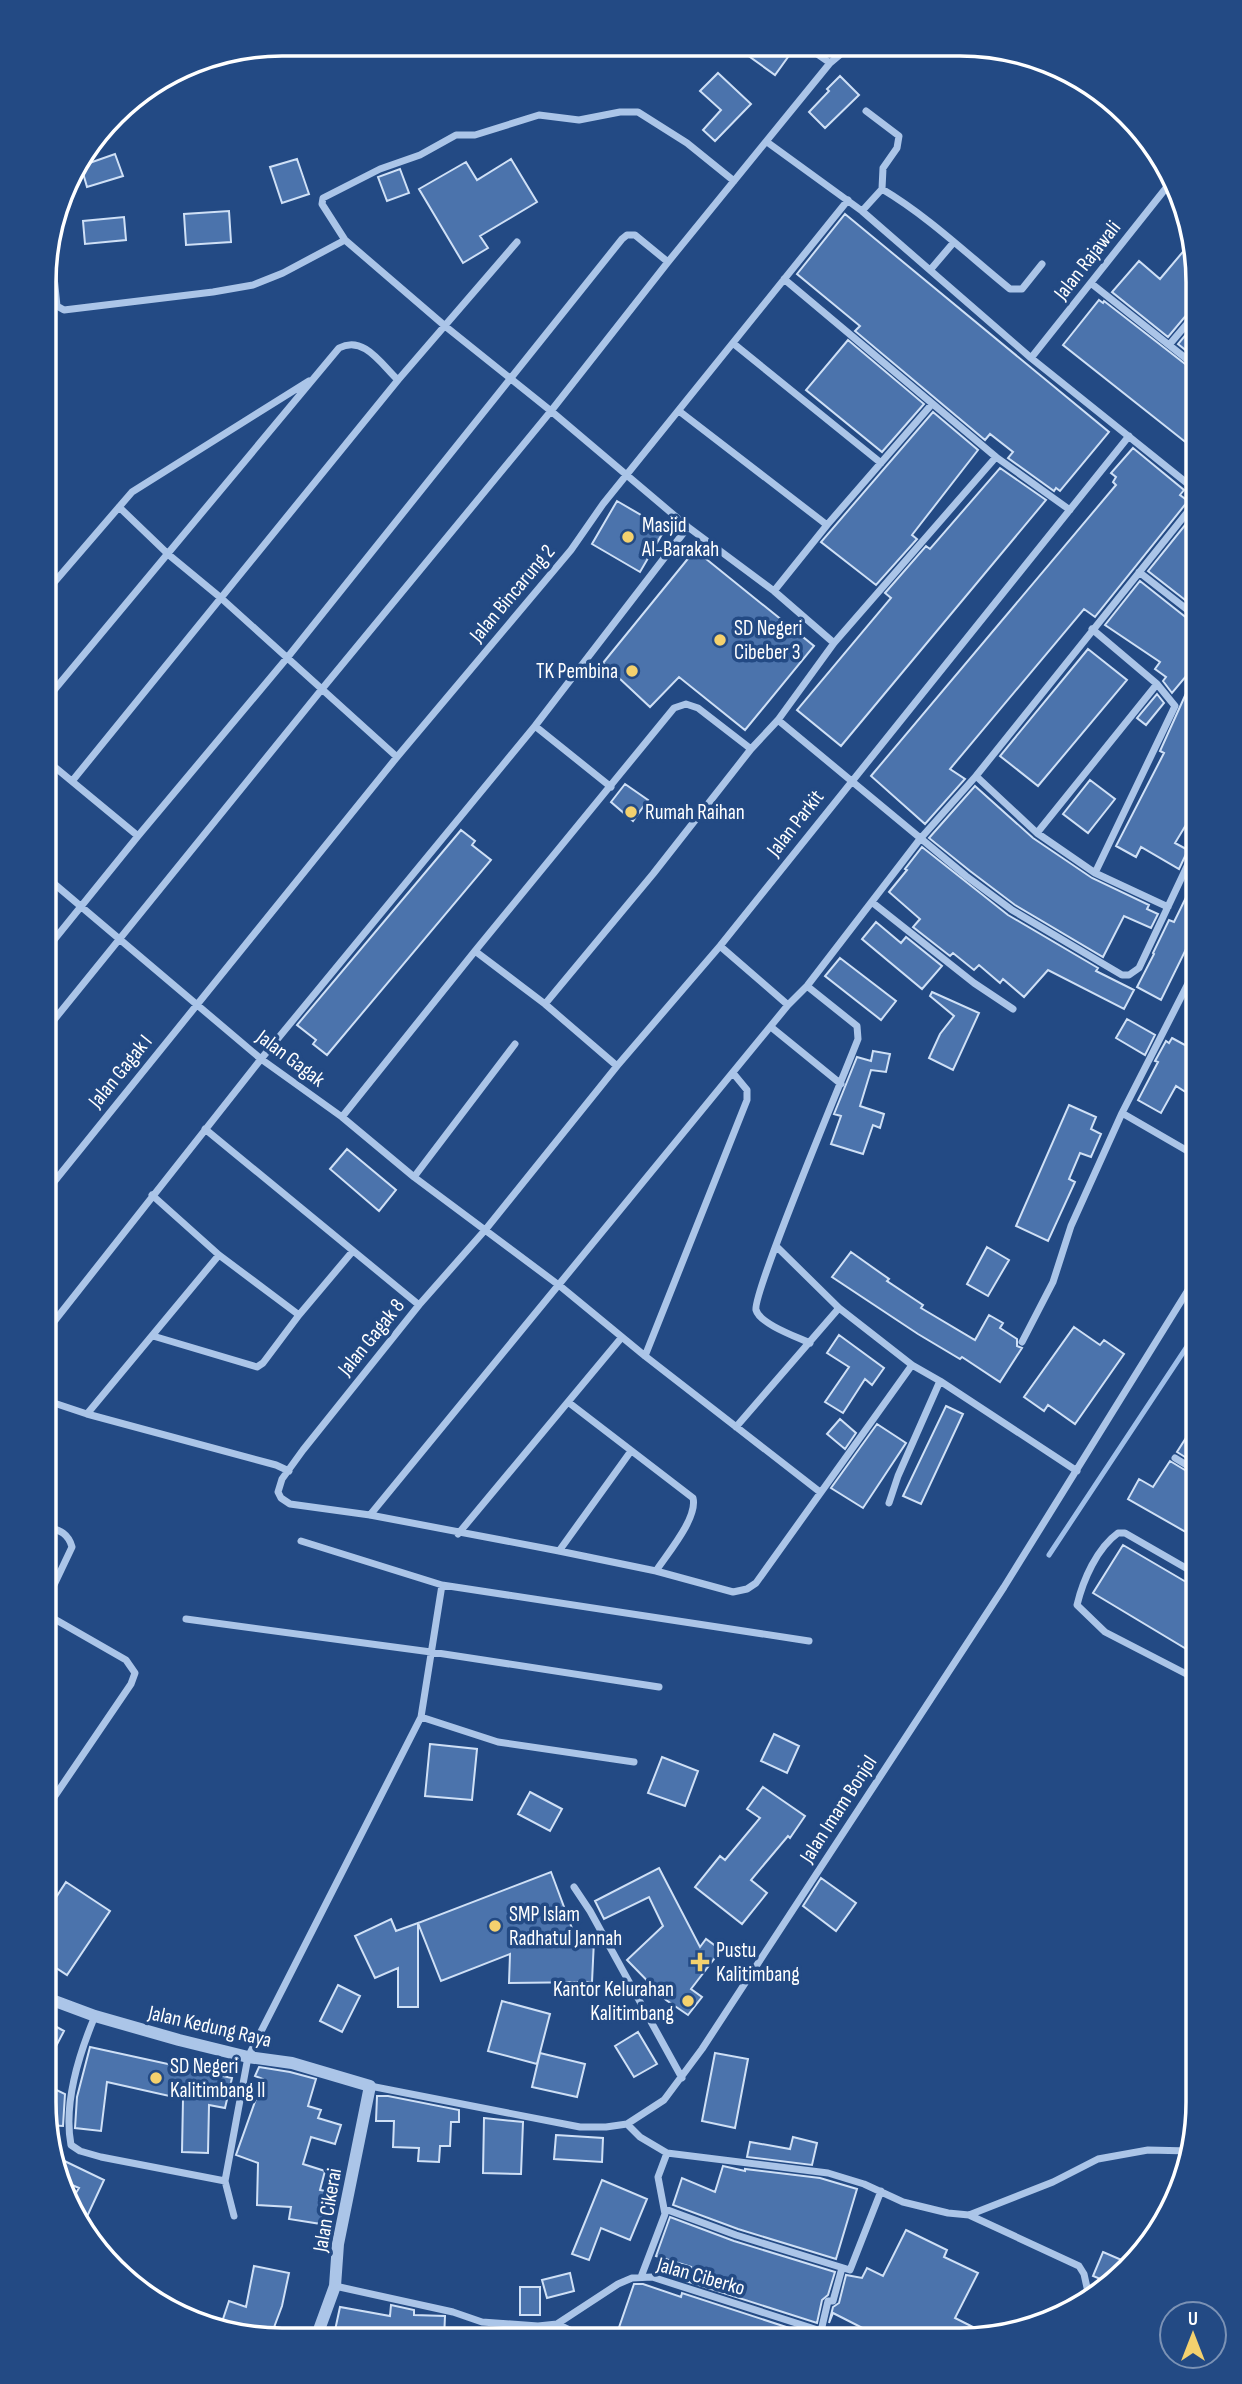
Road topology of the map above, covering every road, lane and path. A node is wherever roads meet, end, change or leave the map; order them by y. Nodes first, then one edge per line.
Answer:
1 (820, 56) edge
2 (838, 56) edge
3 (830, 63) junction
4 (866, 111) dead end
5 (767, 142) junction
6 (734, 181) junction
7 (882, 189) junction
8 (1166, 189) edge
9 (848, 200) junction
10 (862, 211) junction
11 (345, 240) junction
12 (517, 242) dead end
13 (954, 242) junction
14 (668, 262) junction
15 (1041, 264) dead end
16 (931, 269) junction
17 (784, 279) junction
18 (1091, 284) junction
19 (56, 296) edge
20 (1186, 325) edge
21 (445, 326) junction
22 (734, 344) junction
23 (1169, 345) junction
24 (1031, 358) junction
25 (1186, 358) edge
26 (317, 376) junction
27 (510, 378) junction
28 (398, 380) junction
29 (932, 404) junction
30 (551, 411) junction
31 (679, 411) junction
32 (1129, 436) junction
33 (996, 457) junction
34 (881, 463) junction
35 (626, 476) junction
36 (1186, 482) edge
37 (119, 508) junction
38 (1070, 510) junction
39 (1186, 514) edge
40 (827, 525) junction
41 (688, 527) junction
42 (169, 555) junction
43 (1139, 572) junction
44 (56, 580) edge
45 (774, 591) junction
46 (221, 598) junction
47 (1186, 609) edge
48 (1093, 629) junction
49 (834, 643) junction
50 (287, 658) junction
51 (1157, 684) junction
52 (56, 688) edge
53 (321, 689) junction
54 (778, 720) junction
55 (535, 726) junction
56 (751, 749) junction
57 (397, 757) junction
58 (56, 767) edge
59 (976, 776) junction
60 (73, 779) junction
61 (851, 780) junction
62 (611, 787) junction
63 (1037, 833) junction
64 (138, 836) junction
65 (920, 839) junction
66 (1186, 870) edge
67 (1095, 873) junction
68 (56, 886) edge
69 (873, 903) junction
70 (1168, 906) junction
71 (81, 908) junction
72 (56, 938) edge
73 (121, 939) junction
74 (720, 946) junction
75 (475, 951) junction
76 (807, 986) junction
77 (1186, 988) edge
78 (196, 1004) junction
79 (545, 1004) junction
80 (788, 1005) junction
81 (1013, 1009) dead end
82 (56, 1018) edge
83 (771, 1027) junction
84 (515, 1044) dead end
85 (261, 1059) junction
86 (618, 1066) junction
87 (733, 1073) junction
88 (841, 1083) junction
89 (1122, 1113) junction
90 (342, 1117) junction
91 (205, 1129) junction
92 (1186, 1150) edge
93 (414, 1177) junction
94 (56, 1179) edge
95 (152, 1195) junction
96 (486, 1229) junction
97 (776, 1246) junction
98 (352, 1252) junction
99 (219, 1255) junction
100 (560, 1286) junction
101 (1186, 1294) edge
102 (419, 1305) junction
103 (839, 1308) junction
104 (299, 1315) junction
105 (56, 1320) edge
106 (153, 1336) junction
107 (622, 1337) junction
108 (1022, 1342) dead end
109 (810, 1343) junction
110 (645, 1356) junction
111 (912, 1366) junction
112 (940, 1381) junction
113 (568, 1402) junction
114 (56, 1404) edge
115 (87, 1414) junction
116 (736, 1427) junction
117 (631, 1451) junction
118 (1175, 1458) dead end
119 (1186, 1465) edge
120 (289, 1471) junction
121 (1077, 1471) junction
122 (820, 1492) junction
123 (889, 1503) dead end
124 (370, 1516) junction
125 (56, 1529) edge
126 (458, 1534) junction
127 (301, 1541) dead end
128 (559, 1552) junction
129 (1186, 1568) edge
130 (656, 1571) junction
131 (56, 1581) edge
132 (442, 1585) junction
133 (186, 1619) dead end
134 (56, 1620) edge
135 (809, 1641) dead end
136 (431, 1652) junction
137 (1186, 1674) edge
138 (659, 1686) dead end
139 (421, 1717) junction
140 (634, 1762) dead end
141 (56, 1794) edge
142 (574, 1886) dead end
143 (56, 2001) edge
144 (95, 2016) junction
145 (248, 2057) junction
146 (682, 2078) junction
147 (370, 2086) junction
148 (627, 2124) junction
149 (1181, 2151) edge
150 (665, 2152) junction
151 (225, 2181) junction
152 (881, 2192) junction
153 (665, 2209) junction
154 (969, 2215) junction
155 (234, 2216) dead end
156 (846, 2268) junction
157 (641, 2277) junction
158 (335, 2286) junction
159 (1087, 2289) edge
160 (557, 2324) junction
161 (320, 2328) edge
162 (565, 2328) edge
163 (812, 2328) edge
164 (822, 2328) edge

1 - 3 street
2 - 3 street
3 - 5 street
4 - 7 street
5 - 6 street
5 - 9 street
6 - 11 street
6 - 14 street
7 - 10 street
7 - 13 street
8 - 18 street, Jalan Rajawali
9 - 10 street
9 - 17 street, Jalan Bincarung 2
10 - 16 street
11 - 19 street
11 - 21 street
12 - 21 street
13 - 15 street
13 - 16 street
14 - 27 street
14 - 30 street
16 - 24 street
17 - 22 street, Jalan Bincarung 2
17 - 29 street
18 - 23 street
18 - 24 street, Jalan Rajawali
20 - 23 street
21 - 27 street
21 - 28 street
22 - 31 street, Jalan Bincarung 2
22 - 34 street
23 - 25 street
24 - 32 street
26 - 28 street
26 - 37 street
26 - 42 street
27 - 30 street
27 - 50 street
28 - 46 street
29 - 33 street
29 - 34 street
30 - 35 street
30 - 53 street
31 - 35 street, Jalan Bincarung 2
31 - 40 street
32 - 36 street
32 - 38 street, Jalan Parkit
33 - 38 street
33 - 49 street
34 - 40 street
35 - 41 street
35 - 57 street, Jalan Bincarung 2
37 - 42 street
37 - 44 street
38 - 61 street, Jalan Parkit
39 - 43 street
40 - 45 street
41 - 45 street
41 - 55 street
42 - 46 street
42 - 52 street
43 - 47 street
43 - 48 street
45 - 49 street
46 - 50 street
46 - 60 street
48 - 51 street
48 - 59 street
49 - 54 street
50 - 53 street
50 - 64 street
51 - 63 street
51 - 67 street
53 - 57 street
53 - 73 street
54 - 56 street
54 - 61 street
55 - 62 street
55 - 85 street
56 - 62 street
56 - 79 street
57 - 78 street, Jalan Bincarung 2
58 - 60 street
59 - 63 street
59 - 65 street
60 - 64 street
61 - 65 street
61 - 74 street, Jalan Parkit
62 - 75 street
63 - 67 street
64 - 71 street
65 - 69 street
65 - 70 street
66 - 70 street
67 - 70 street
68 - 71 street, Jalan Gagak
69 - 76 street
69 - 81 street
71 - 72 street
71 - 73 street, Jalan Gagak
73 - 78 street, Jalan Gagak
73 - 82 street
74 - 80 street
74 - 86 street, Jalan Parkit
75 - 79 street
75 - 90 street
76 - 80 street
76 - 88 street
77 - 89 street
78 - 85 street, Jalan Gagak
78 - 94 street, Jalan Gagak I
79 - 86 street
80 - 83 street
83 - 87 street
83 - 88 street
84 - 93 street
85 - 90 street, Jalan Gagak
85 - 91 street
86 - 96 street, Jalan Parkit
87 - 100 street
87 - 110 street
88 - 97 street
89 - 92 street
89 - 108 street
90 - 93 street, Jalan Gagak
91 - 95 street
91 - 98 street
93 - 96 street, Jalan Gagak
95 - 99 street
95 - 105 street
96 - 100 street, Jalan Gagak
96 - 102 street, Jalan Gagak 8
97 - 103 street
97 - 109 street
98 - 102 street
98 - 104 street
99 - 104 street
99 - 106 street
100 - 107 street, Jalan Gagak
100 - 124 street
101 - 121 street, Jalan Imam Bonjol
102 - 120 street, Jalan Gagak 8
103 - 109 street
103 - 111 street
104 - 106 street
106 - 115 street
107 - 110 street, Jalan Gagak
107 - 113 street
109 - 116 street
110 - 116 street, Jalan Gagak
111 - 112 street
111 - 122 street
112 - 121 street
112 - 123 street
113 - 117 street
113 - 126 street
114 - 115 street
115 - 120 street
116 - 122 street, Jalan Gagak
117 - 128 street
117 - 130 street
118 - 119 street
120 - 124 street
121 - 146 street, Jalan Imam Bonjol
122 - 130 street
124 - 126 street
125 - 131 street
126 - 128 street
127 - 132 street
128 - 130 street
129 - 137 street
132 - 135 street
132 - 136 street
133 - 136 street
134 - 141 street
136 - 138 street
136 - 139 street
139 - 140 street
139 - 145 street
142 - 146 street
143 - 144 street, Jalan Kedung Raya
144 - 145 street, Jalan Kedung Raya
144 - 151 street
145 - 147 street, Jalan Kedung Raya
145 - 151 street
146 - 148 street, Jalan Imam Bonjol
147 - 148 street
147 - 158 street, Jalan Cikerai
148 - 150 street
149 - 154 street
150 - 152 street
150 - 153 street
151 - 155 street
152 - 154 street
152 - 156 street
153 - 156 street
153 - 157 street
154 - 159 street
156 - 164 street
157 - 160 street, Jalan Ciberko
157 - 163 street, Jalan Ciberko
158 - 160 street, Jalan Ciberko
158 - 161 street, Jalan Cikerai
160 - 162 street

